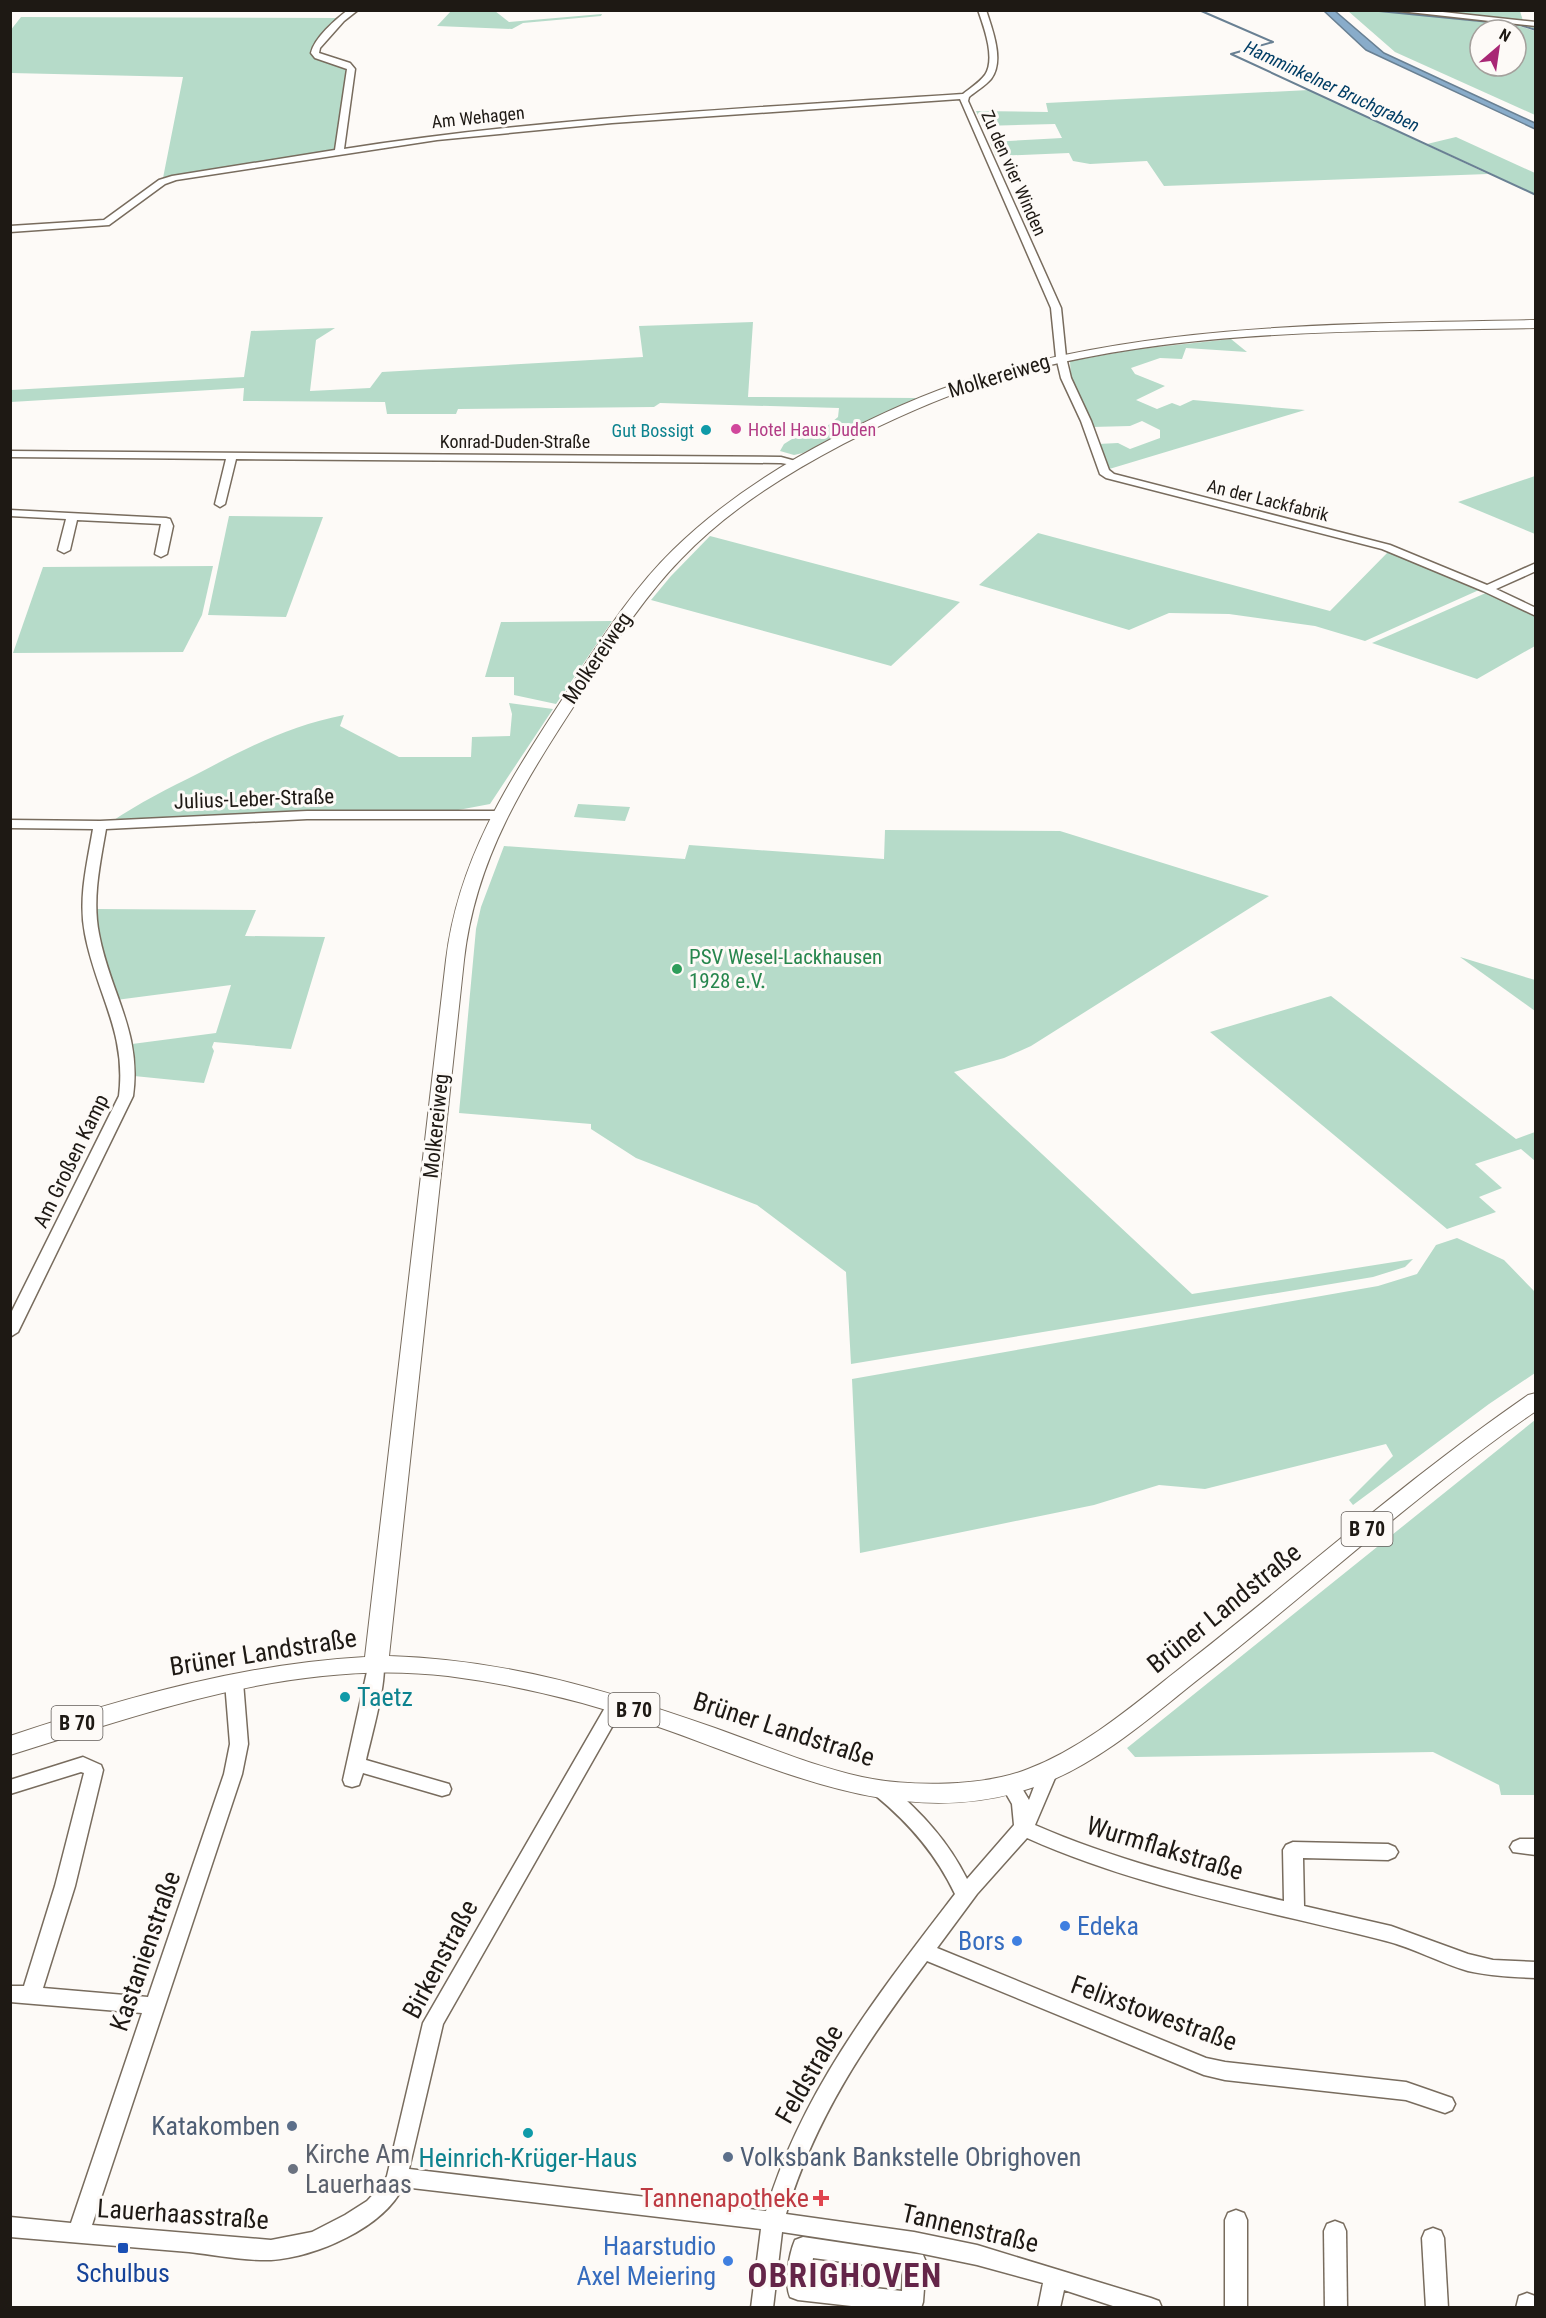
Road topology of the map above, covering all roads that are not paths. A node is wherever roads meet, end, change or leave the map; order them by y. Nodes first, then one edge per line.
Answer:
1 (354, 10) edge
2 (982, 10) edge
3 (1395, 10) edge
4 (1536, 24) edge
5 (965, 96) junction
6 (339, 153) junction
7 (10, 229) edge
8 (1536, 324) edge
9 (1061, 357) junction
10 (10, 454) edge
11 (232, 455) junction
12 (798, 463) junction
13 (220, 504) dead end
14 (10, 513) edge
15 (72, 516) junction
16 (64, 550) dead end
17 (161, 554) dead end
18 (1536, 566) edge
19 (1487, 589) junction
20 (1536, 613) edge
21 (498, 814) junction
22 (10, 824) edge
23 (100, 825) junction
24 (10, 1332) edge
25 (1536, 1400) edge
26 (376, 1663) junction
27 (235, 1689) junction
28 (616, 1704) junction
29 (10, 1746) edge
30 (1049, 1772) junction
31 (1010, 1785) junction
32 (10, 1787) edge
33 (442, 1789) dead end
34 (883, 1791) junction
35 (1024, 1828) junction
36 (1388, 1852) dead end
37 (965, 1895) junction
38 (1294, 1911) junction
39 (923, 1952) junction
40 (1536, 1970) edge
41 (21, 1994) edge
42 (155, 2006) junction
43 (1445, 2104) dead end
44 (397, 2177) junction
45 (1236, 2220) dead end
46 (773, 2223) junction
47 (10, 2227) edge
48 (1335, 2231) dead end
49 (78, 2233) junction
50 (1433, 2238) dead end
51 (803, 2247) joint
52 (1055, 2277) junction
53 (762, 2307) edge
54 (1049, 2307) edge
55 (1151, 2307) edge
56 (1236, 2307) edge
57 (1336, 2307) edge
58 (1437, 2307) edge

1 - 6 street
2 - 5 street, Zu den vier Winden
3 - 4 street
5 - 6 street, Am Wehagen
5 - 9 street, Zu den vier Winden
6 - 7 street, Am Wehagen
8 - 9 main road, Molkereiweg
9 - 12 main road, Molkereiweg
9 - 19 street, An der Lackfabrik
10 - 11 street, Konrad-Duden-Straße
11 - 12 street, Konrad-Duden-Straße
11 - 13 street
12 - 21 main road, Molkereiweg
14 - 15 street
15 - 16 street
15 - 17 street
18 - 19 street
19 - 20 street, An der Lackfabrik
21 - 23 street, Julius-Leber-Straße
21 - 26 main road, Molkereiweg
22 - 23 street, Julius-Leber-Straße
23 - 24 street, Am Großen Kamp
25 - 30 main road, Brüner Landstraße / B 70
26 - 27 main road, Brüner Landstraße / B 70
26 - 28 main road, Brüner Landstraße / B 70
26 - 33 street
27 - 29 main road, Brüner Landstraße / B 70
27 - 42 street, Kastanienstraße
28 - 34 main road, Brüner Landstraße / B 70
28 - 44 street, Birkenstraße
30 - 31 main road, Brüner Landstraße / B 70
30 - 35 street, Feldstraße
31 - 34 main road, Brüner Landstraße / B 70
31 - 35 street
32 - 41 street
34 - 37 street
35 - 37 street, Feldstraße
35 - 38 street, Wurmflakstraße
36 - 38 street
37 - 39 street, Feldstraße
38 - 40 street, Wurmflakstraße
39 - 43 street, Felixstowestraße
39 - 46 street, Feldstraße
41 - 42 street
42 - 49 street, Kastanienstraße
44 - 46 street
44 - 49 street, Lauerhaasstraße
45 - 56 street
46 - 52 street, Tannenstraße
46 - 53 street, Feldstraße
47 - 49 street, Lauerhaasstraße
48 - 57 street
50 - 58 street
51 - 51 street
52 - 54 street
52 - 55 street, Tannenstraße

